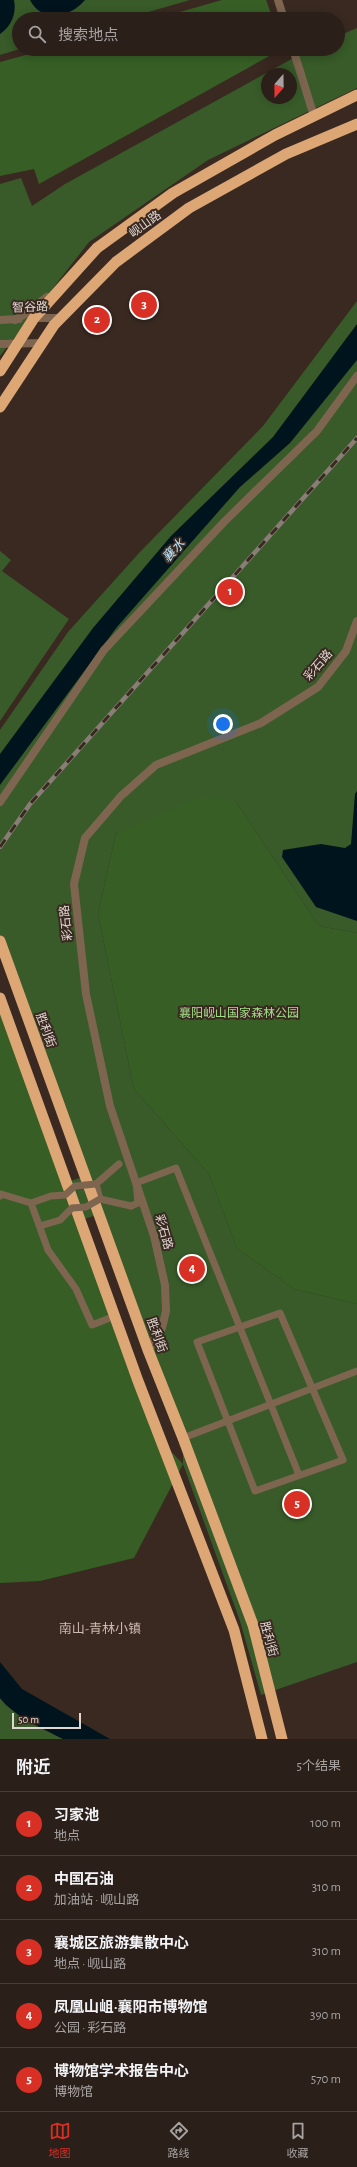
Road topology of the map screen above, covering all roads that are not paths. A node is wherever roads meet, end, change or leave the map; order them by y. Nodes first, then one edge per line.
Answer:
1 (278, 0) edge
2 (282, 12) edge
3 (295, 56) edge
4 (357, 95) edge
5 (314, 116) junction
6 (357, 124) edge
7 (70, 276) junction
8 (34, 318) junction
9 (60, 318) junction
10 (0, 320) edge
11 (15, 320) junction
12 (19, 343) junction
13 (41, 343) junction
14 (0, 344) edge
15 (0, 372) edge
16 (357, 376) edge
17 (0, 407) edge
18 (357, 622) edge
19 (0, 802) edge
20 (0, 941) edge
21 (0, 998) edge
22 (136, 1183) junction
23 (96, 1184) junction
24 (0, 1196) edge
25 (100, 1198) junction
26 (31, 1203) junction
27 (40, 1226) junction
28 (115, 1316) junction
29 (240, 1328) junction
30 (148, 1350) junction
31 (357, 1371) edge
32 (313, 1388) junction
33 (270, 1405) junction
34 (227, 1420) junction
35 (183, 1438) junction
36 (299, 1475) junction
37 (262, 1739) edge
38 (282, 1739) edge

1 - 2 street
3 - 5 street
4 - 5 highway, 岘山路
5 - 7 highway, 岘山路
6 - 9 highway, 岘山路
7 - 8 highway, 岘山路
7 - 11 street
8 - 9 street, 智谷路
8 - 11 street, 智谷路
8 - 12 highway, 岘山路
9 - 13 highway, 岘山路
10 - 11 street, 智谷路
12 - 13 street
12 - 14 street
12 - 15 highway, 岘山路
13 - 17 highway, 岘山路
16 - 19 street
18 - 22 street, 彩石路
20 - 30 highway, 胜利街
21 - 28 highway
22 - 23 street, bridge
22 - 25 street, bridge
22 - 29 street
22 - 30 street, 彩石路
23 - 25 street
23 - 26 street, bridge
24 - 26 street
25 - 27 street, bridge
26 - 27 street
27 - 28 street
28 - 37 highway
29 - 32 street
29 - 33 street
29 - 34 street
30 - 35 highway, 胜利街
31 - 32 street
32 - 33 street
32 - 36 street
33 - 34 street
33 - 36 street
34 - 35 street
34 - 36 street
35 - 38 highway, 胜利街

